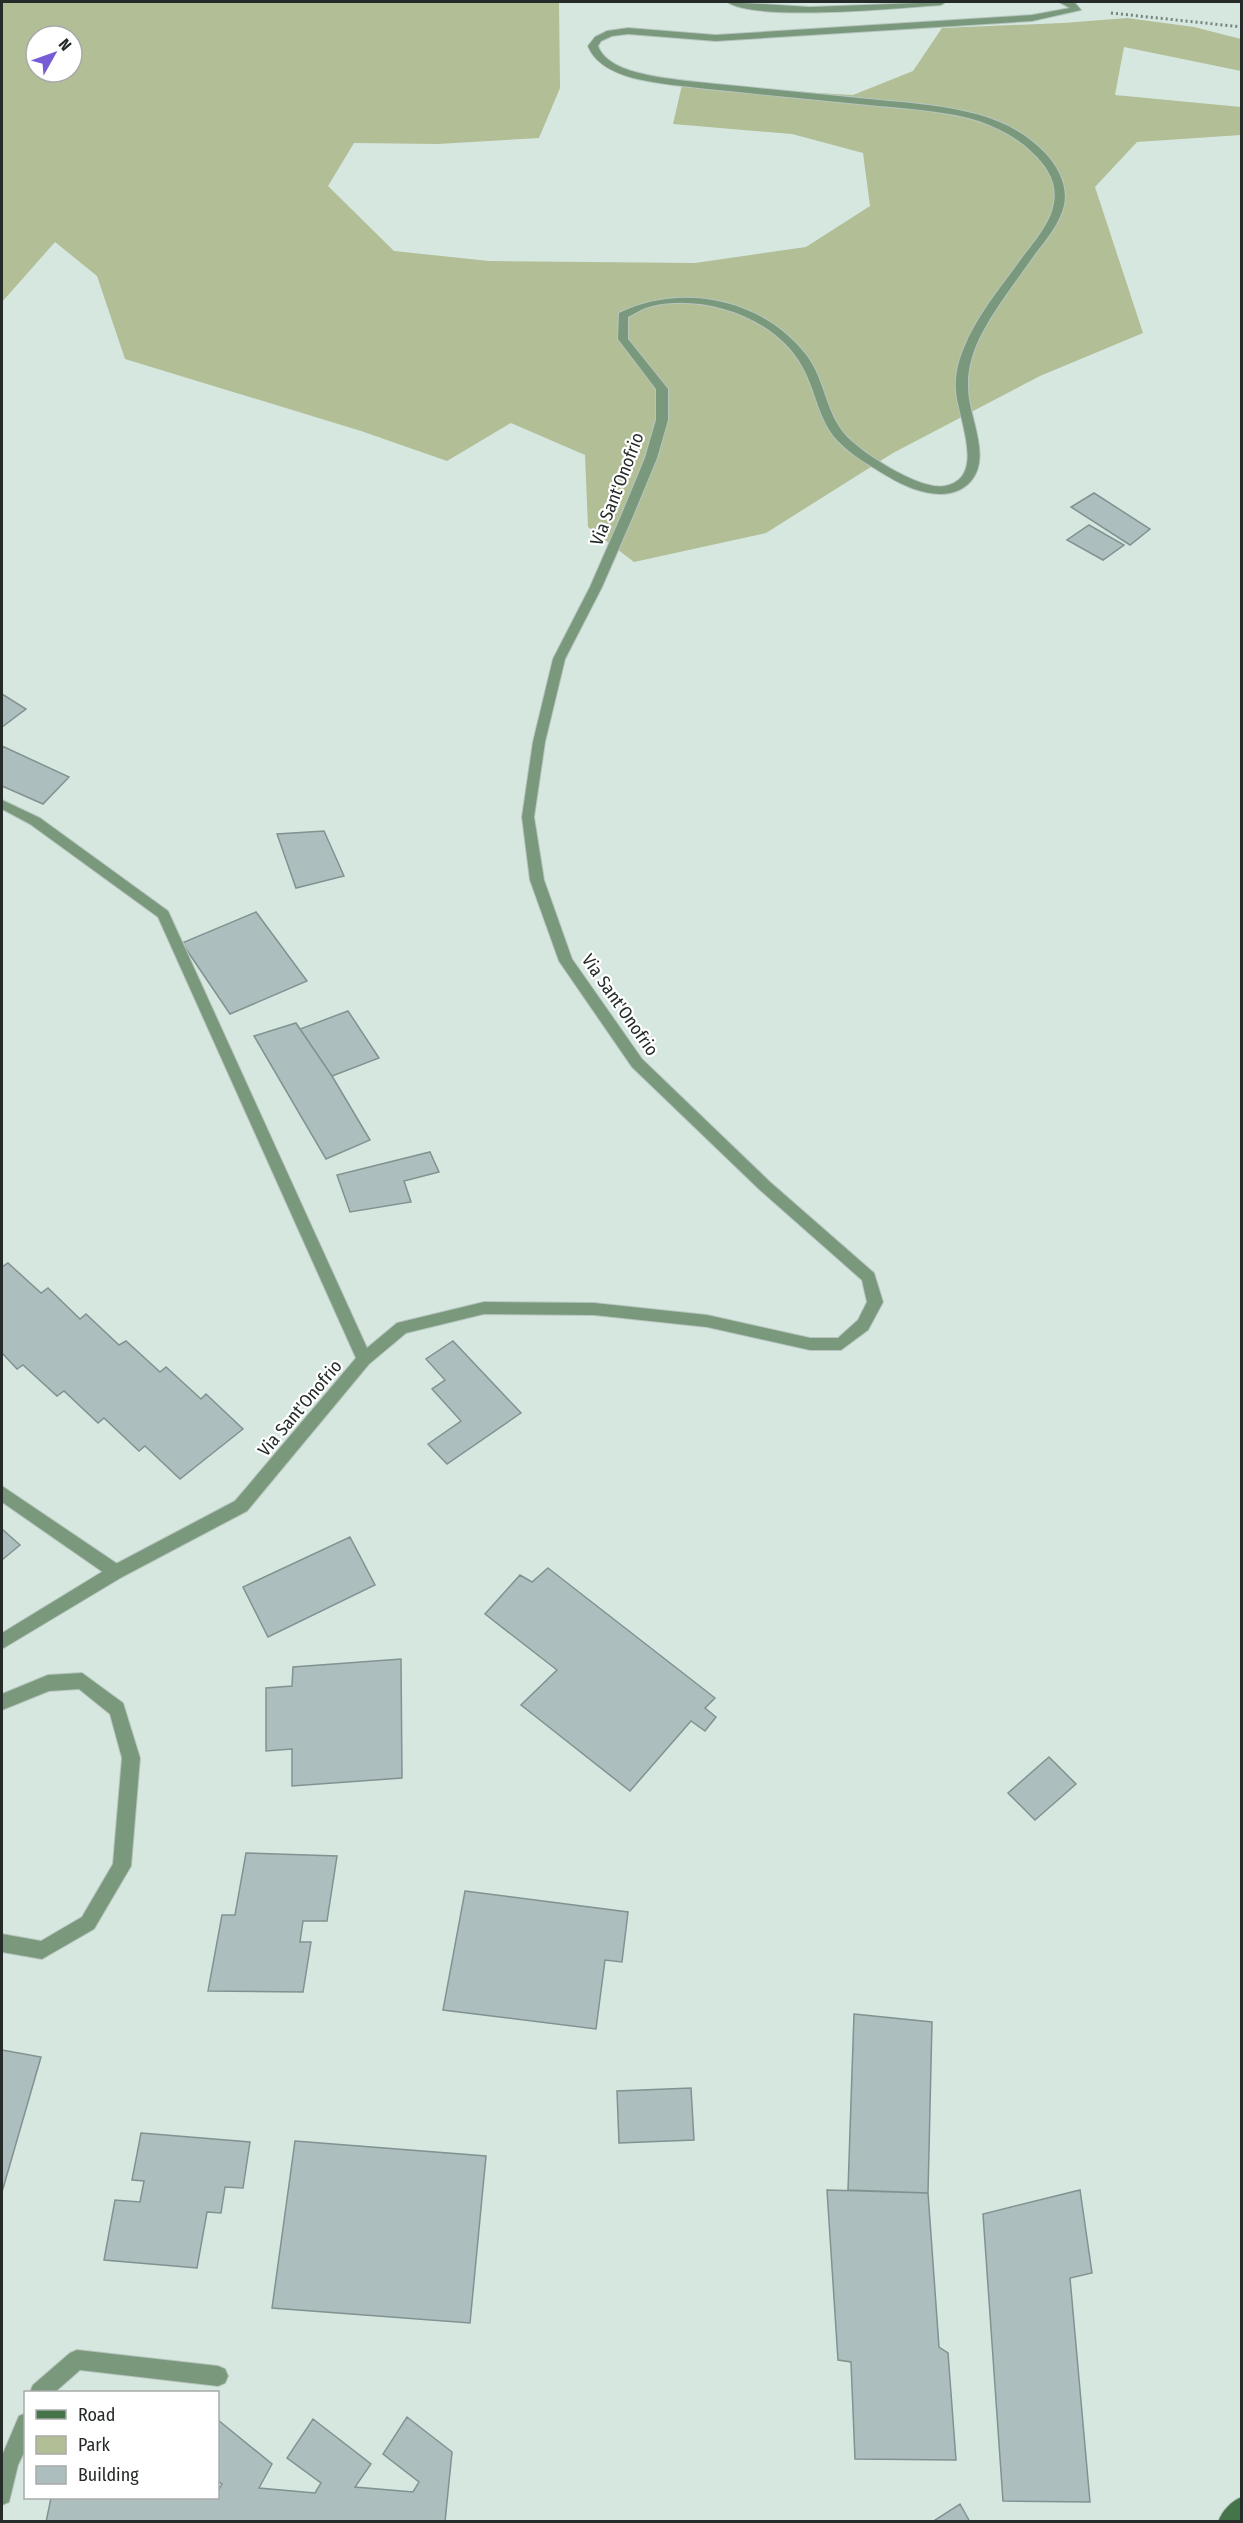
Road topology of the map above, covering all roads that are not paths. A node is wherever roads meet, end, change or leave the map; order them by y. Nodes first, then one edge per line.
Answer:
1 (732, 2) edge
2 (941, 2) edge
3 (1064, 2) edge
4 (874, 4) edge
5 (2, 804) edge
6 (364, 1359) junction
7 (2, 1493) edge
8 (116, 1572) junction
9 (2, 1642) edge
10 (2, 1702) edge
11 (2, 1943) edge
12 (218, 2376) dead end
13 (41, 2391) edge
14 (24, 2428) edge
15 (2, 2495) edge
16 (1242, 2507) edge
17 (1228, 2522) edge

1 - 4 street
2 - 4 street
3 - 6 street, Via Sant'Onofrio
5 - 6 street
6 - 8 street, Via Sant'Onofrio
7 - 8 street
8 - 9 street, Via Sant'Onofrio
10 - 11 street
12 - 13 street
14 - 15 street
16 - 17 street

